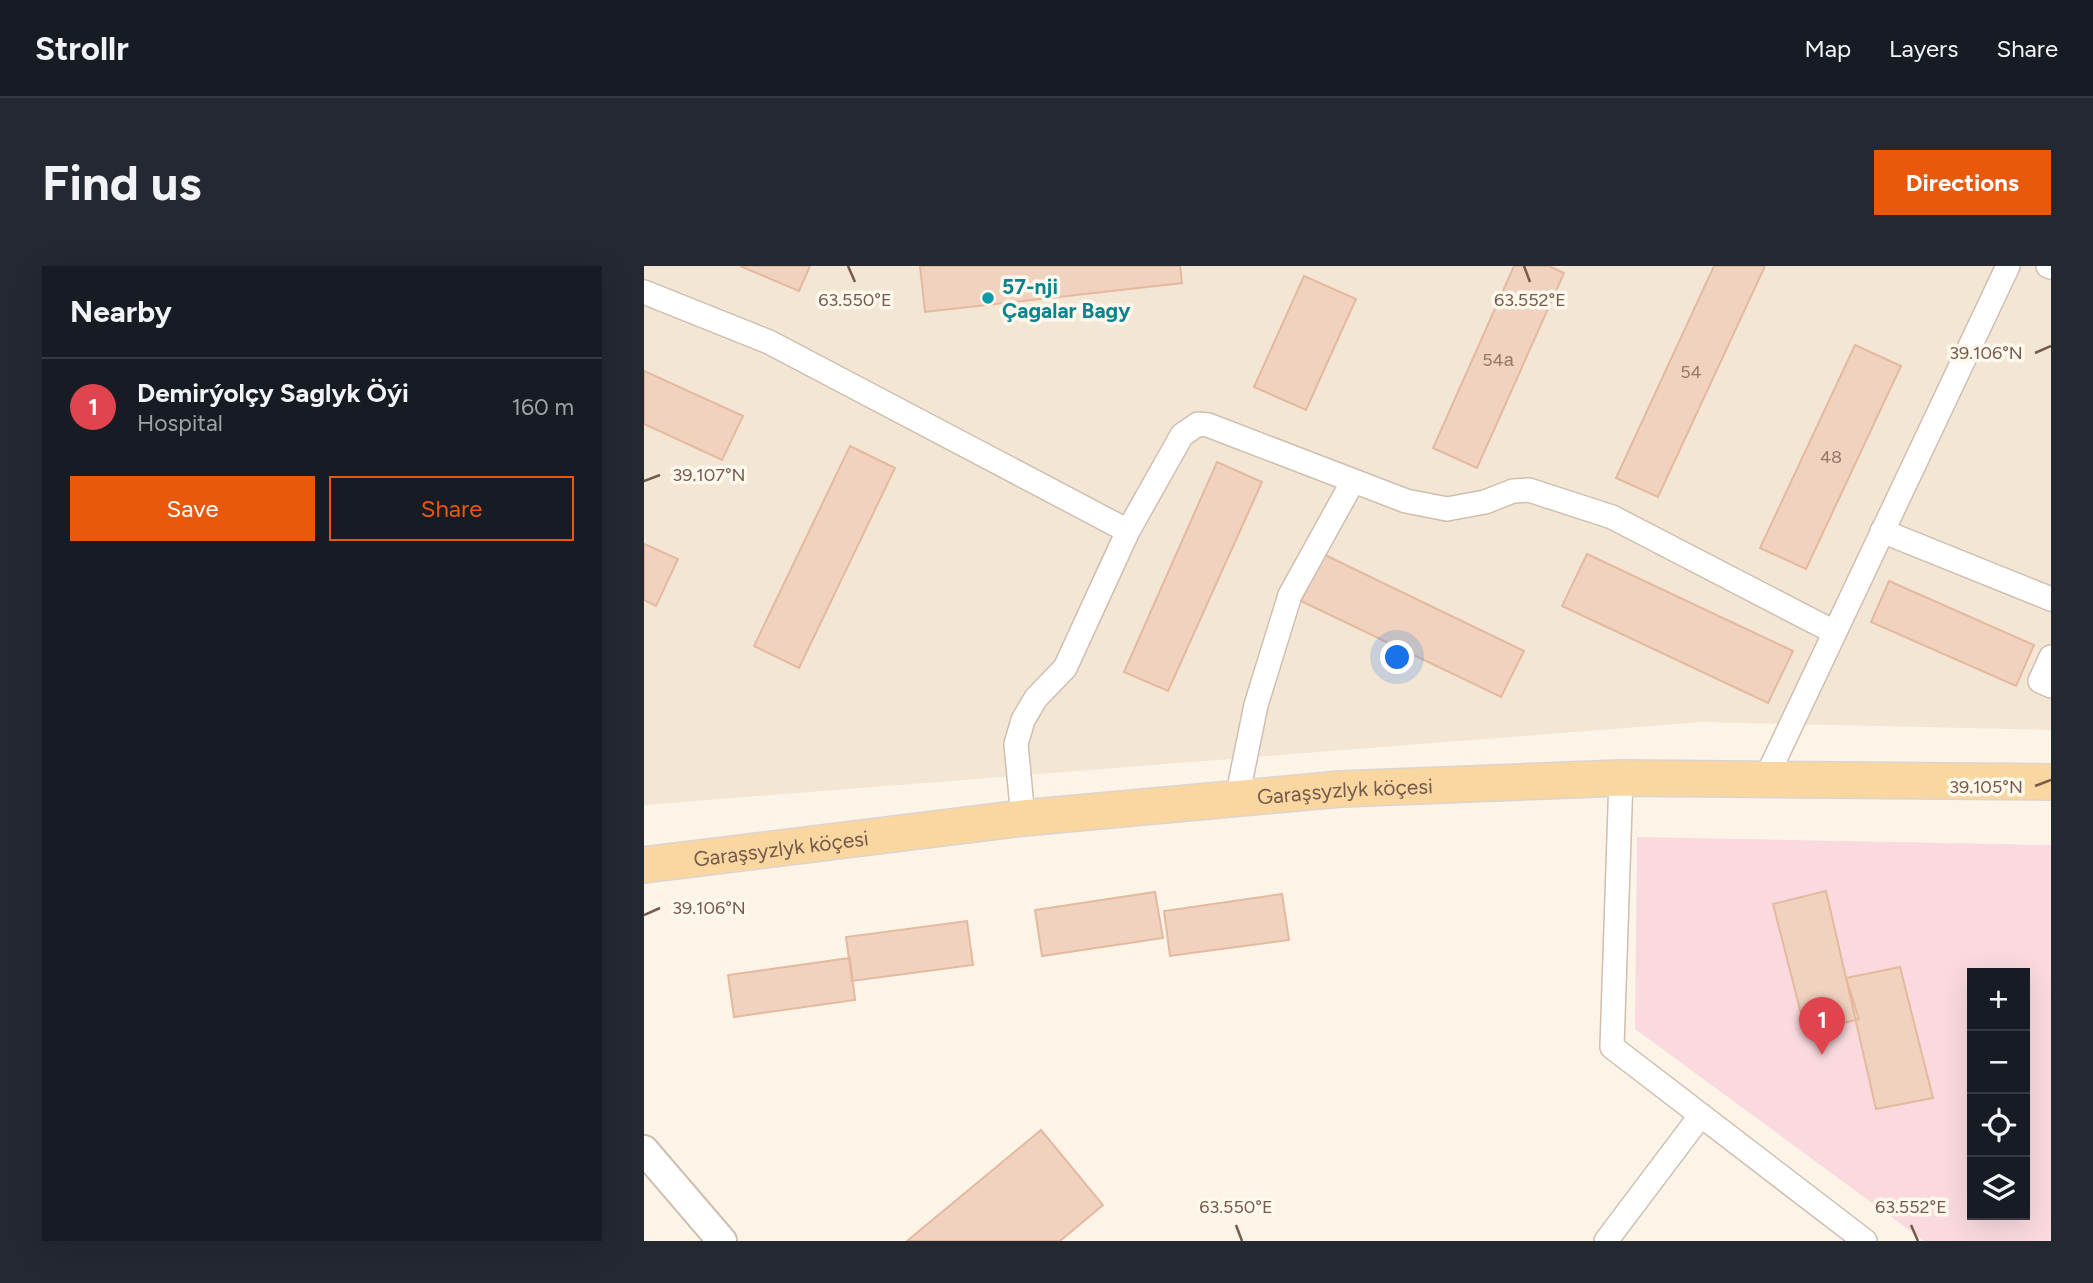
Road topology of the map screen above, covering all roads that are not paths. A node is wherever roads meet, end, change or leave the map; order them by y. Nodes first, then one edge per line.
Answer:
1 (2008, 266) edge
2 (644, 292) edge
3 (1353, 481) junction
4 (1128, 531) junction
5 (1882, 531) junction
6 (2051, 599) edge
7 (1834, 632) junction
8 (2051, 657) edge
9 (2051, 686) edge
10 (1621, 778) junction
11 (1766, 778) junction
12 (2051, 782) edge
13 (1237, 798) junction
14 (1023, 818) junction
15 (644, 865) edge
16 (1701, 1115) junction
17 (644, 1150) edge
18 (722, 1241) edge
19 (1606, 1241) edge
20 (1865, 1241) edge

1 - 5 street
2 - 4 street
3 - 4 street
3 - 7 street
3 - 13 street
4 - 14 street
5 - 6 street
5 - 7 street
7 - 11 street
8 - 9 street
10 - 11 main road, Garaşsyzlyk köçesi
10 - 13 main road, Garaşsyzlyk köçesi
10 - 16 street
11 - 12 main road, Garaşsyzlyk köçesi
13 - 14 main road, Garaşsyzlyk köçesi
14 - 15 main road, Garaşsyzlyk köçesi
16 - 19 street
16 - 20 street
17 - 18 street

